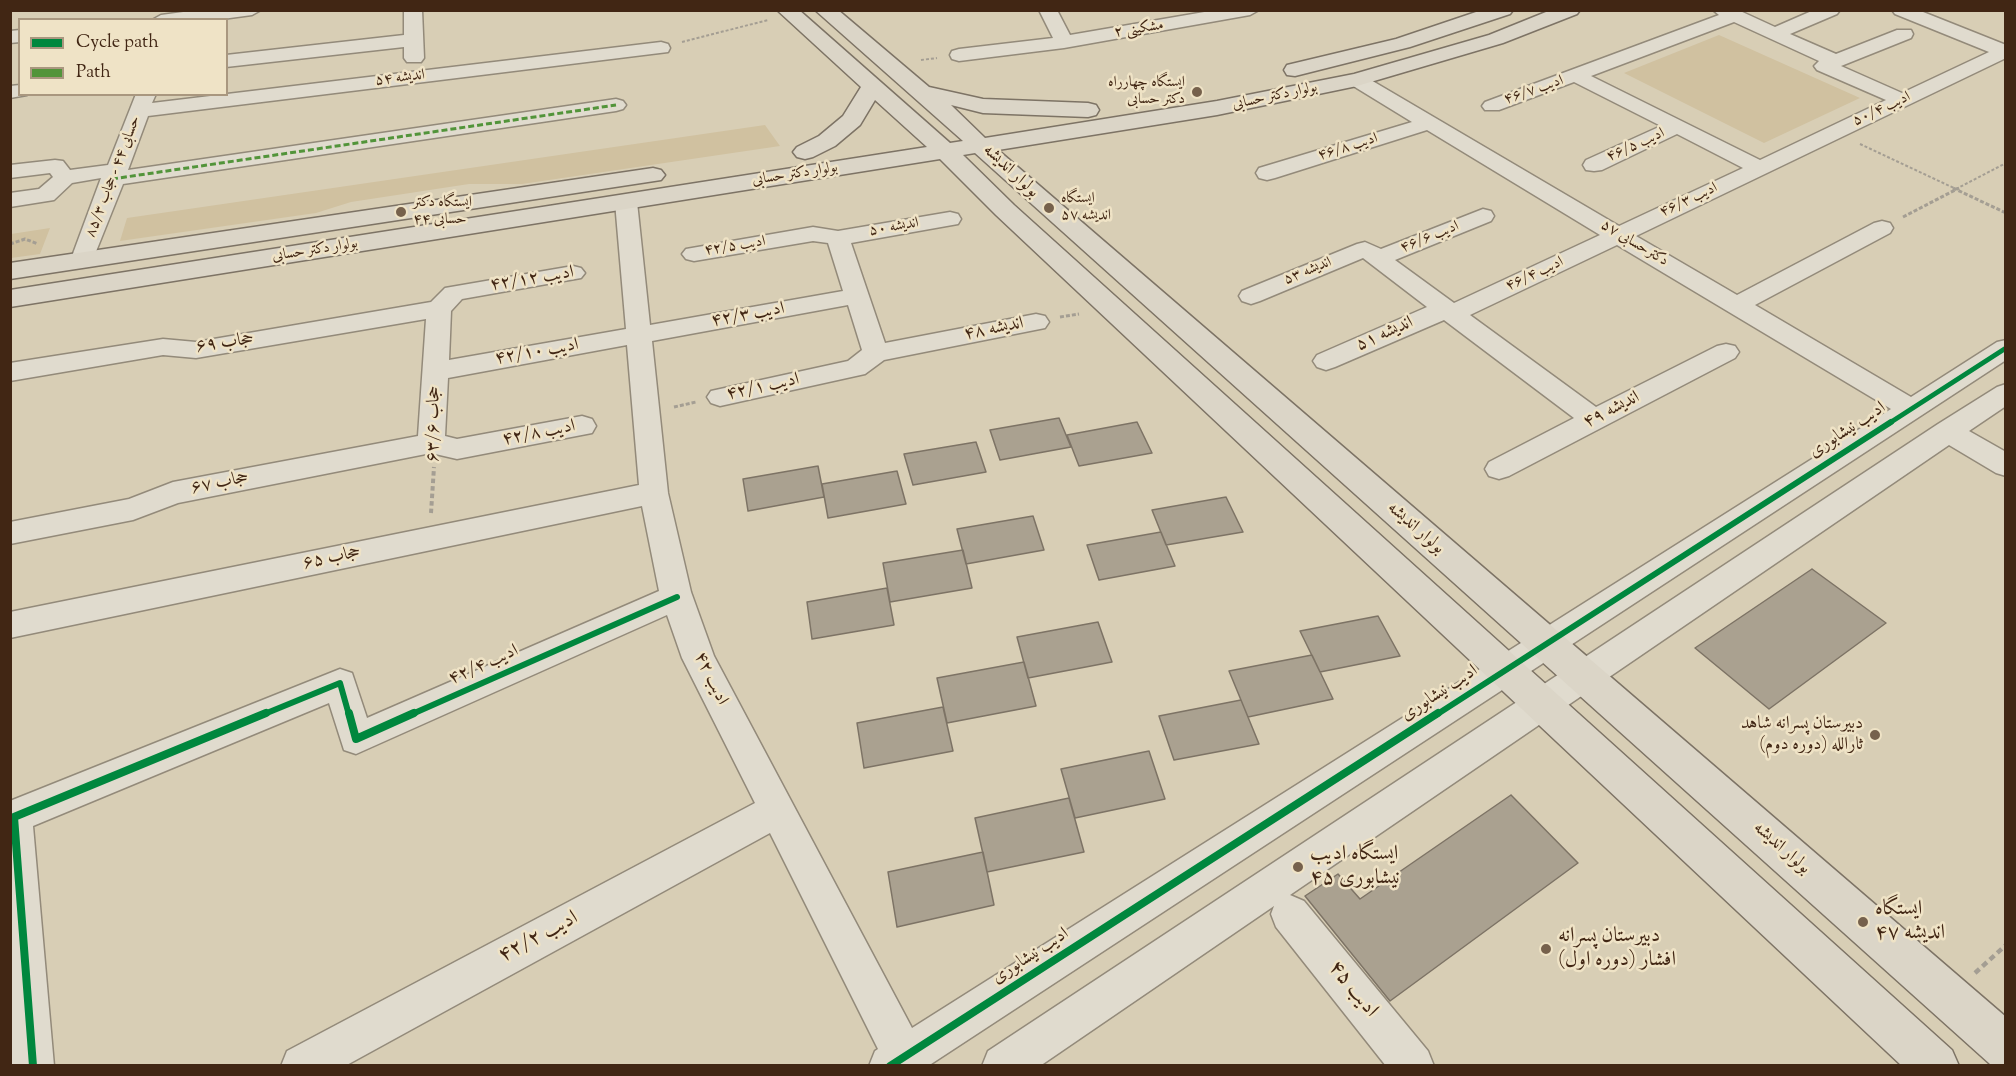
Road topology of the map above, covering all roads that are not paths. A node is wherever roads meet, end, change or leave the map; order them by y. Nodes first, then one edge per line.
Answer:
1 (252, 10) edge
2 (413, 10) edge
3 (825, 10) edge
4 (1048, 10) edge
5 (1250, 10) edge
6 (1503, 10) edge
7 (1570, 10) edge
8 (1831, 10) edge
9 (1901, 10) edge
10 (790, 12) edge
11 (1728, 13) edge
12 (174, 17) edge
13 (1774, 34) junction
14 (1904, 34) dead end
15 (414, 40) junction
16 (1064, 42) junction
17 (661, 48) road end
18 (2005, 52) edge
19 (959, 55) dead end
20 (228, 61) edge
21 (1835, 61) junction
22 (1277, 74) dead end
23 (1577, 76) junction
24 (414, 77) junction
25 (1357, 80) junction
26 (873, 85) junction
27 (1220, 87) dead end
28 (922, 92) junction
29 (228, 95) edge
30 (216, 96) edge
31 (1902, 100) junction
32 (143, 103) edge
33 (616, 105) dead end
34 (1492, 106) dead end
35 (1088, 110) junction
36 (1429, 123) junction
37 (1678, 126) junction
38 (945, 138) junction
39 (981, 146) junction
40 (805, 152) junction
41 (1594, 165) dead end
42 (1760, 168) junction
43 (10, 172) edge
44 (1268, 173) dead end
45 (114, 174) junction
46 (64, 177) junction
47 (10, 200) edge
48 (626, 202) junction
49 (1483, 216) dead end
50 (950, 219) dead end
51 (1882, 228) road end
52 (1618, 235) junction
53 (838, 238) junction
54 (694, 254) dead end
55 (1371, 254) junction
56 (83, 259) junction
57 (10, 271) edge
58 (573, 273) dead end
59 (858, 296) junction
60 (1251, 296) dead end
61 (10, 299) edge
62 (1736, 305) junction
63 (439, 309) junction
64 (1448, 311) junction
65 (1036, 322) road end
66 (638, 335) junction
67 (2006, 348) edge
68 (1726, 352) dead end
69 (876, 353) junction
70 (1326, 361) dead end
71 (436, 371) junction
72 (10, 372) edge
73 (2006, 393) edge
74 (720, 397) road end
75 (1911, 409) junction
76 (1595, 420) junction
77 (582, 426) dead end
78 (1948, 431) junction
79 (431, 443) junction
80 (2006, 466) edge
81 (1499, 469) dead end
82 (654, 493) junction
83 (10, 532) edge
84 (676, 597) junction
85 (10, 625) edge
86 (1546, 643) junction
87 (1506, 669) junction
88 (1583, 676) junction
89 (1543, 703) junction
90 (777, 810) junction
91 (13, 845) edge
92 (1290, 914) dead end
93 (2006, 1048) edge
94 (897, 1061) edge
95 (33, 1065) edge
96 (302, 1065) edge
97 (1003, 1065) edge
98 (1413, 1065) edge
99 (1936, 1065) edge

1 - 12 street
2 - 15 street
3 - 28 main road, بولوار اندیشه
4 - 16 street
5 - 16 street, مشکینی ۲
6 - 22 main road, بولوار دکتر حسابی
7 - 25 main road, بولوار دکتر حسابی
8 - 13 street
9 - 18 street
10 - 26 main road, بولوار اندیشه
11 - 13 street
11 - 23 street, ادیب ۴۶/۷
13 - 21 street
14 - 21 street
15 - 20 street
15 - 24 street
16 - 19 street, مشکینی ۲
17 - 24 street, اندیشه ۵۴
18 - 31 street, ادیب ۵۰/۴
21 - 31 street
23 - 34 street, ادیب ۴۶/۷
23 - 37 street
24 - 29 street, اندیشه ۵۴
25 - 36 street, دکترحسابی ۵۷
25 - 39 main road, بولوار دکتر حسابی
26 - 38 main road, بولوار اندیشه
26 - 40 main road
27 - 35 main road, بولوار دکتر حسابی
28 - 35 main road
28 - 38 main road, بولوار اندیشه
30 - 32 street, اندیشه ۵۴
31 - 42 street, ادیب ۵۰/۴
32 - 45 street, حسابی ۴۴ - حجاب ۸۵/۳
33 - 45 street
35 - 38 main road, بولوار دکتر حسابی
36 - 44 street, ادیب ۴۶/۸
36 - 52 street, دکترحسابی ۵۷
37 - 41 street, ادیب ۴۶/۵
37 - 42 street
38 - 39 main road, بولوار دکتر حسابی
38 - 40 main road, بولوار دکتر حسابی
38 - 48 main road, بولوار دکتر حسابی
38 - 87 main road, بولوار اندیشه
39 - 86 main road, بولوار اندیشه
40 - 56 main road, بولوار دکتر حسابی
42 - 52 street, ادیب ۴۶/۳
43 - 46 street
45 - 46 street
45 - 56 street, حسابی ۴۴ - حجاب ۸۵/۳
46 - 47 street
48 - 61 main road, بولوار دکتر حسابی
48 - 66 street, ادیب ۴۲
49 - 55 street, ادیب ۴۶/۶
50 - 53 street, اندیشه ۵۰
51 - 62 street
52 - 62 street, دکترحسابی ۵۷
52 - 64 street, ادیب ۴۶/۴
53 - 54 street, ادیب ۴۲/۵
53 - 59 street
55 - 60 street, اندیشه ۵۳
55 - 64 street
56 - 57 main road, بولوار دکتر حسابی
58 - 63 street, ادیب ۴۲/۱۲
59 - 66 street, ادیب ۴۲/۳
59 - 69 street
62 - 75 street, دکترحسابی ۵۷
63 - 71 street, حجاب ۶۳/۶
63 - 72 street, حجاب ۶۹
64 - 70 street, اندیشه ۵۱
64 - 76 street
65 - 69 street, اندیشه ۴۸
66 - 71 street, ادیب ۴۲/۱۰
66 - 82 street, ادیب ۴۲
67 - 75 street, ادیب نیشابوری
68 - 76 street, اندیشه ۴۹
69 - 74 street, ادیب ۴۲/۱
71 - 79 street, حجاب ۶۳/۶
73 - 78 street
75 - 86 street, ادیب نیشابوری
76 - 81 street, اندیشه ۴۹
77 - 79 street, ادیب ۴۲/۸
78 - 80 street
78 - 88 street
79 - 83 street, حجاب ۶۷
82 - 84 street, ادیب ۴۲
82 - 85 street, حجاب ۶۵
84 - 90 street, ادیب ۴۲
84 - 91 street, ادیب ۴۲/۴
86 - 87 street, ادیب نیشابوری
86 - 88 main road, بولوار اندیشه
87 - 89 main road, بولوار اندیشه
87 - 94 street, ادیب نیشابوری
88 - 89 street
88 - 93 main road, بولوار اندیشه
89 - 97 street
89 - 99 main road, بولوار اندیشه
90 - 94 street, ادیب ۴۲
90 - 96 street, ادیب ۴۲/۲
91 - 95 street
92 - 98 street, ادیب ۴۵

